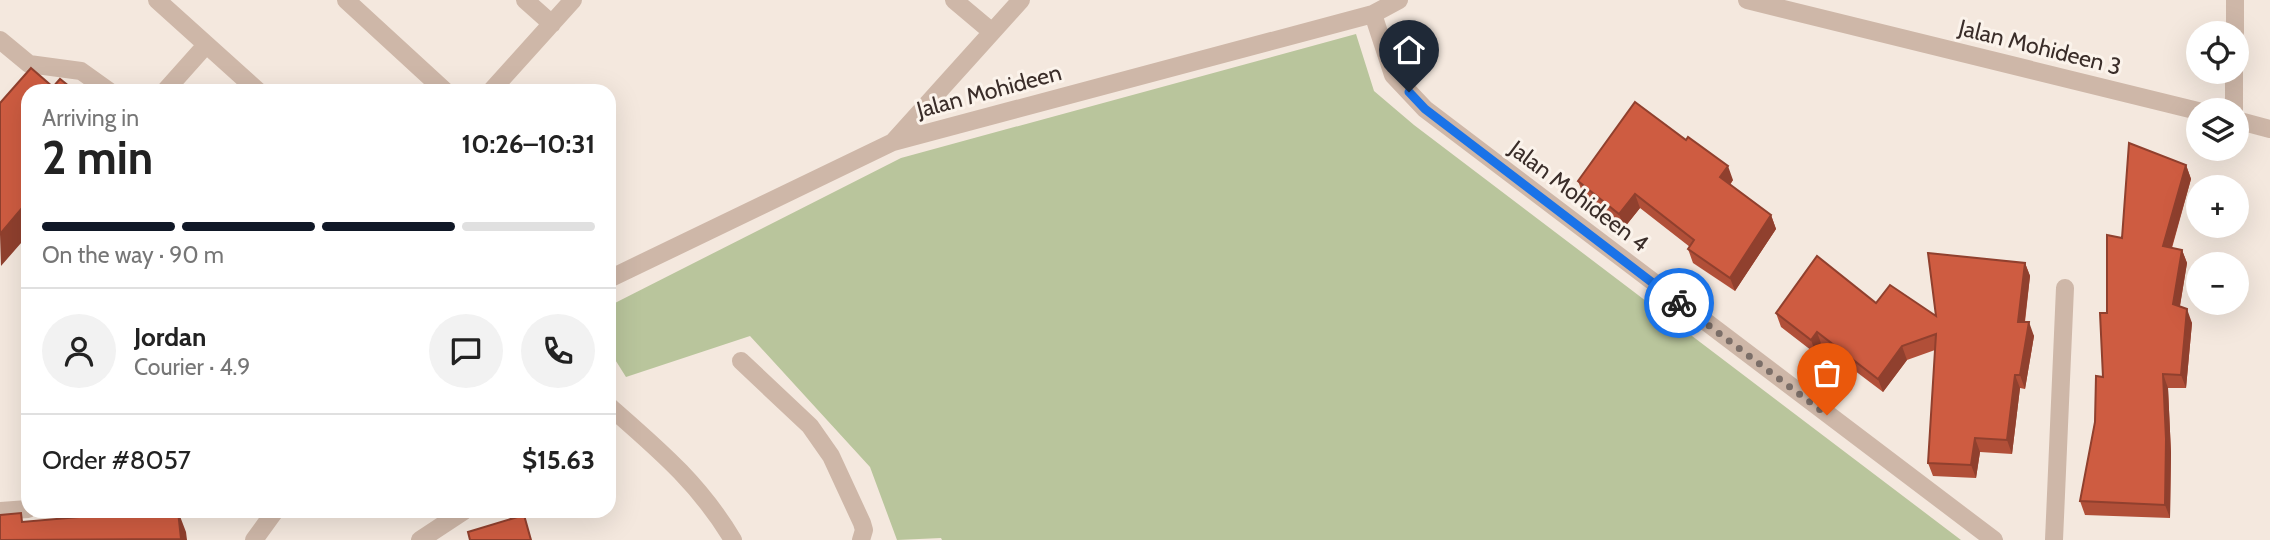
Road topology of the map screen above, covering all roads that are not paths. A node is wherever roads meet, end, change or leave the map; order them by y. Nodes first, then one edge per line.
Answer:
1 (157, 0) edge
2 (346, 0) edge
3 (525, 0) edge
4 (573, 0) edge
5 (954, 0) edge
6 (1021, 0) edge
7 (1399, 0) edge
8 (1747, 0) edge
9 (2235, 0) edge
10 (1373, 14) junction
11 (2235, 21) edge
12 (552, 24) junction
13 (992, 32) junction
14 (0, 40) edge
15 (206, 45) junction
16 (99, 84) edge
17 (171, 84) edge
18 (246, 84) edge
19 (437, 84) edge
20 (497, 84) edge
21 (2186, 108) edge
22 (2249, 123) edge
23 (2270, 129) edge
24 (893, 142) junction
25 (616, 276) edge
26 (2065, 288) dead end
27 (741, 361) dead end
28 (616, 415) edge
29 (21, 510) edge
30 (0, 511) edge
31 (270, 518) edge
32 (453, 518) edge
33 (254, 540) edge
34 (420, 540) edge
35 (733, 540) edge
36 (861, 540) edge
37 (1994, 540) edge
38 (2054, 540) edge

1 - 15 street
2 - 19 street
3 - 12 street
4 - 12 street
5 - 13 street
6 - 13 street
7 - 10 street, Jalan Mohideen
8 - 21 street, Jalan Mohideen 3
9 - 11 street
10 - 24 street, Jalan Mohideen
10 - 37 street, Jalan Mohideen 4
12 - 20 street
13 - 24 street
14 - 16 street
15 - 17 street
15 - 18 street
22 - 23 street
24 - 25 street, Jalan Mohideen
26 - 38 street
27 - 36 street
28 - 35 street
29 - 30 street
31 - 33 street
32 - 34 street

